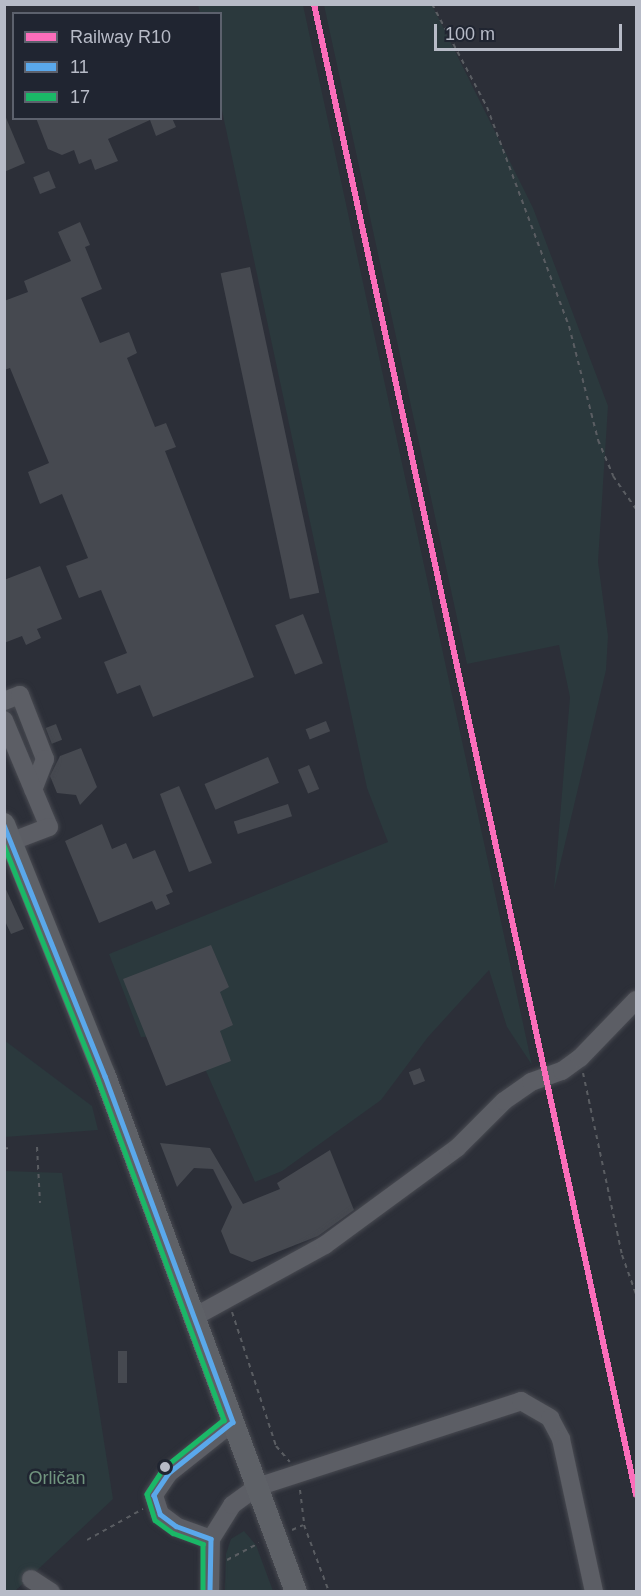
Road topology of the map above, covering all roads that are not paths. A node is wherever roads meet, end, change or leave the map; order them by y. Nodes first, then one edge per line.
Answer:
1 (4, 701) edge
2 (4, 720) edge
3 (33, 790) junction
4 (8, 833) edge
5 (636, 1000) edge
6 (194, 1317) junction
7 (233, 1422) junction
8 (257, 1486) junction
9 (210, 1539) junction
10 (31, 1579) dead end
11 (51, 1592) edge
12 (210, 1592) edge
13 (296, 1592) edge
14 (594, 1592) edge

1 - 3 street
2 - 3 street
3 - 4 street
4 - 6 main road
5 - 6 street
6 - 7 main road
7 - 8 main road
7 - 9 street
8 - 9 street
8 - 13 main road
8 - 14 street
9 - 12 street
10 - 11 street

